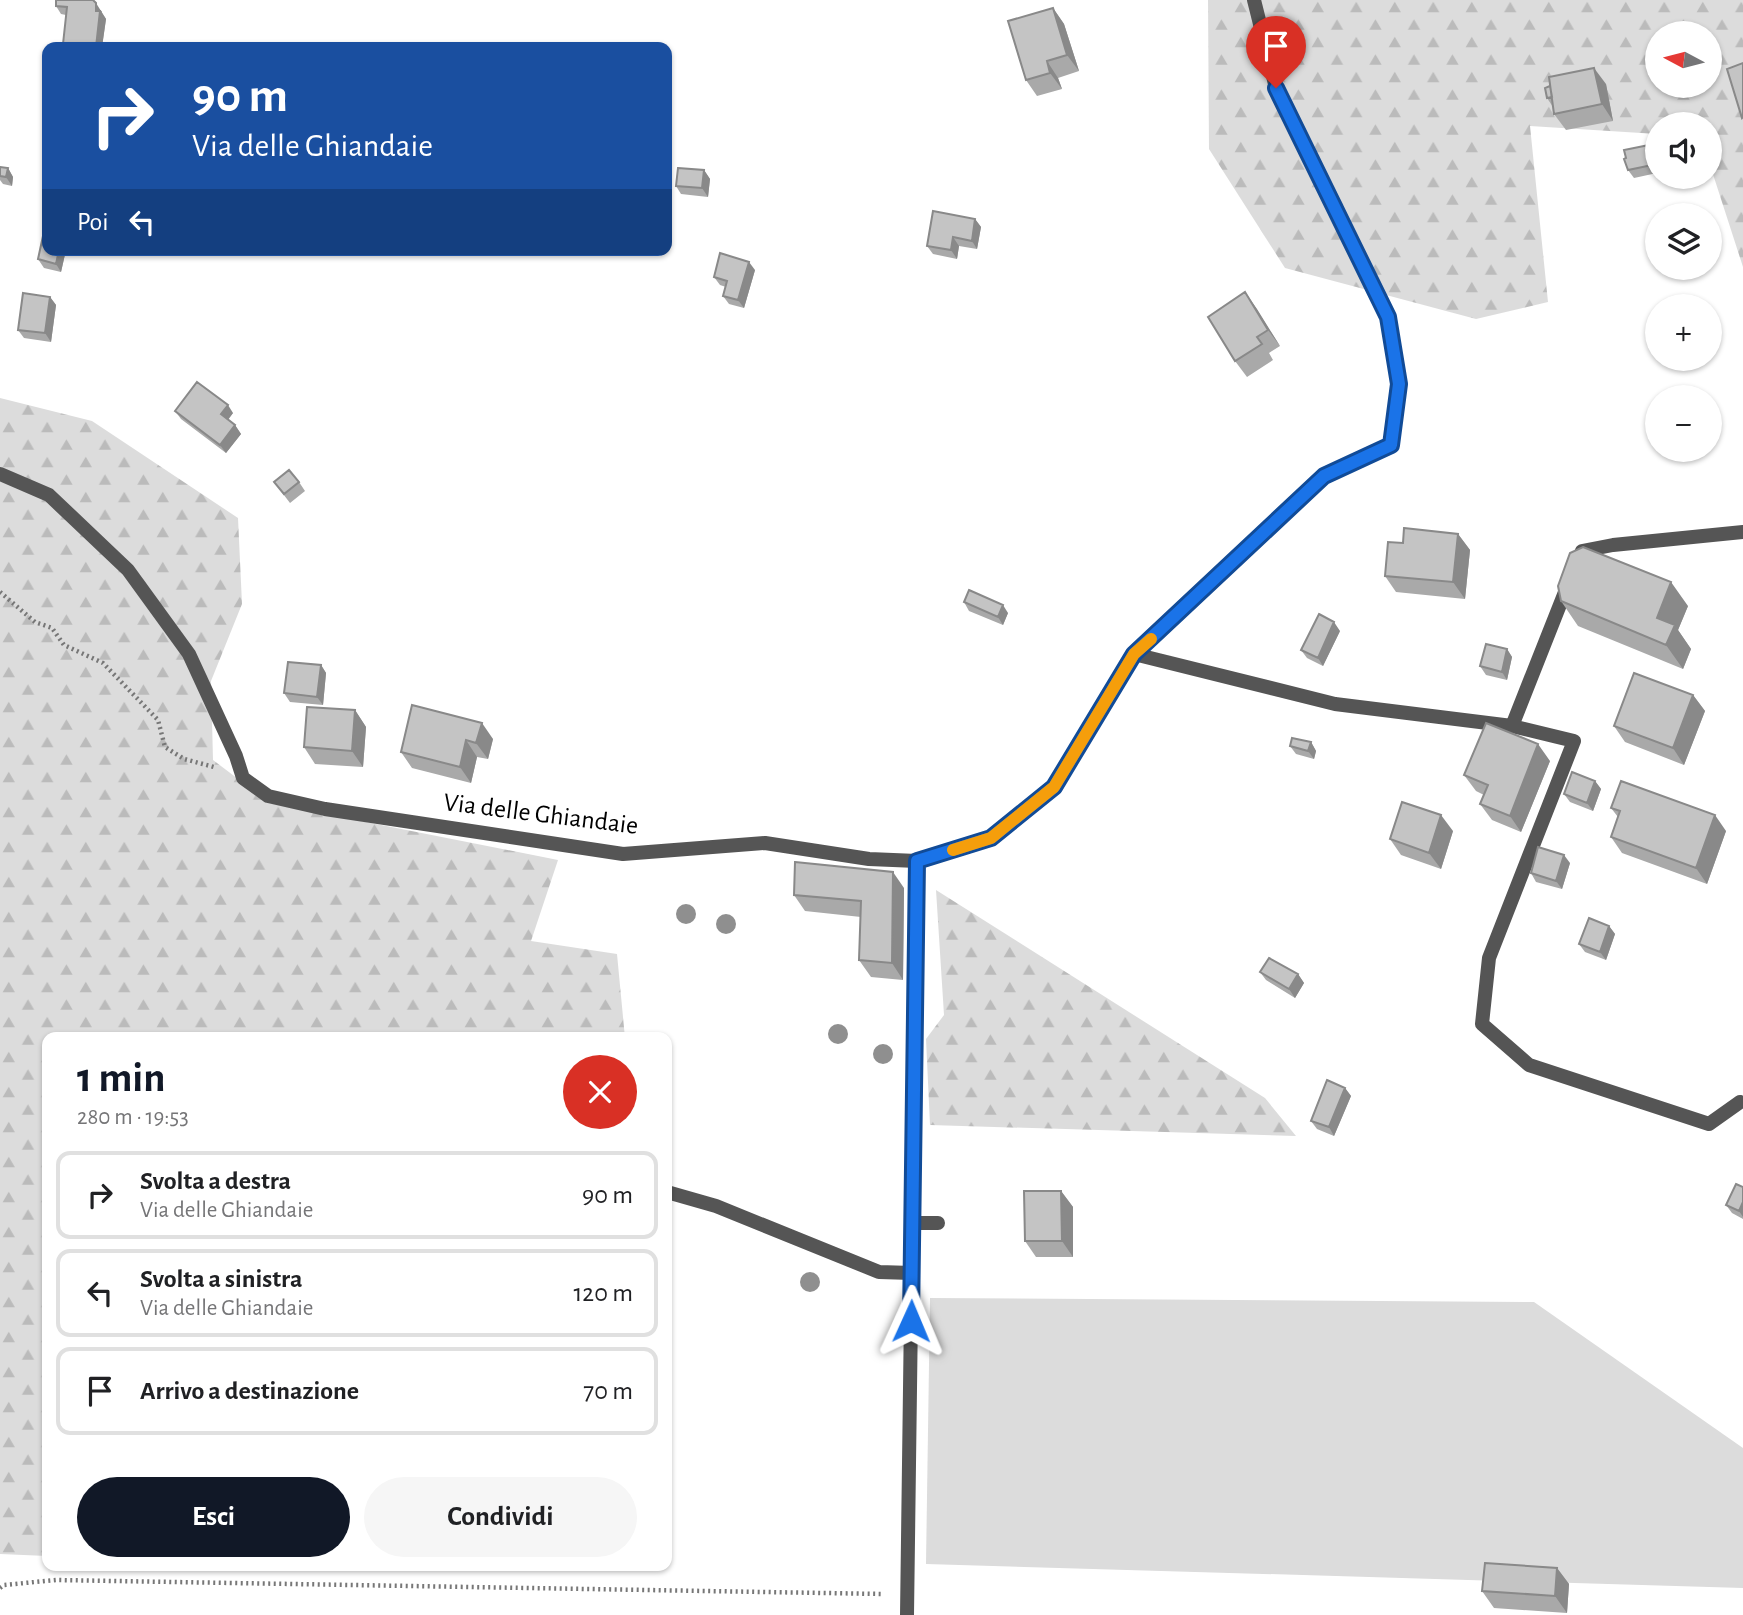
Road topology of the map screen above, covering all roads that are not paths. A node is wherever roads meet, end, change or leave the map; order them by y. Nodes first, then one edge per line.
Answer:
1 (1254, 0) edge
2 (0, 474) edge
3 (1743, 532) edge
4 (1134, 654) junction
5 (1513, 726) junction
6 (917, 861) junction
7 (1740, 1102) dead end
8 (672, 1193) edge
9 (912, 1223) junction
10 (938, 1223) dead end
11 (912, 1273) junction
12 (907, 1615) edge

1 - 4 street, Via delle Ghiandaie
2 - 6 street, Via delle Ghiandaie
3 - 5 street
4 - 5 street
4 - 6 street, Via delle Ghiandaie
5 - 7 street
6 - 9 street
8 - 11 street
9 - 10 street
9 - 11 street
11 - 12 street

